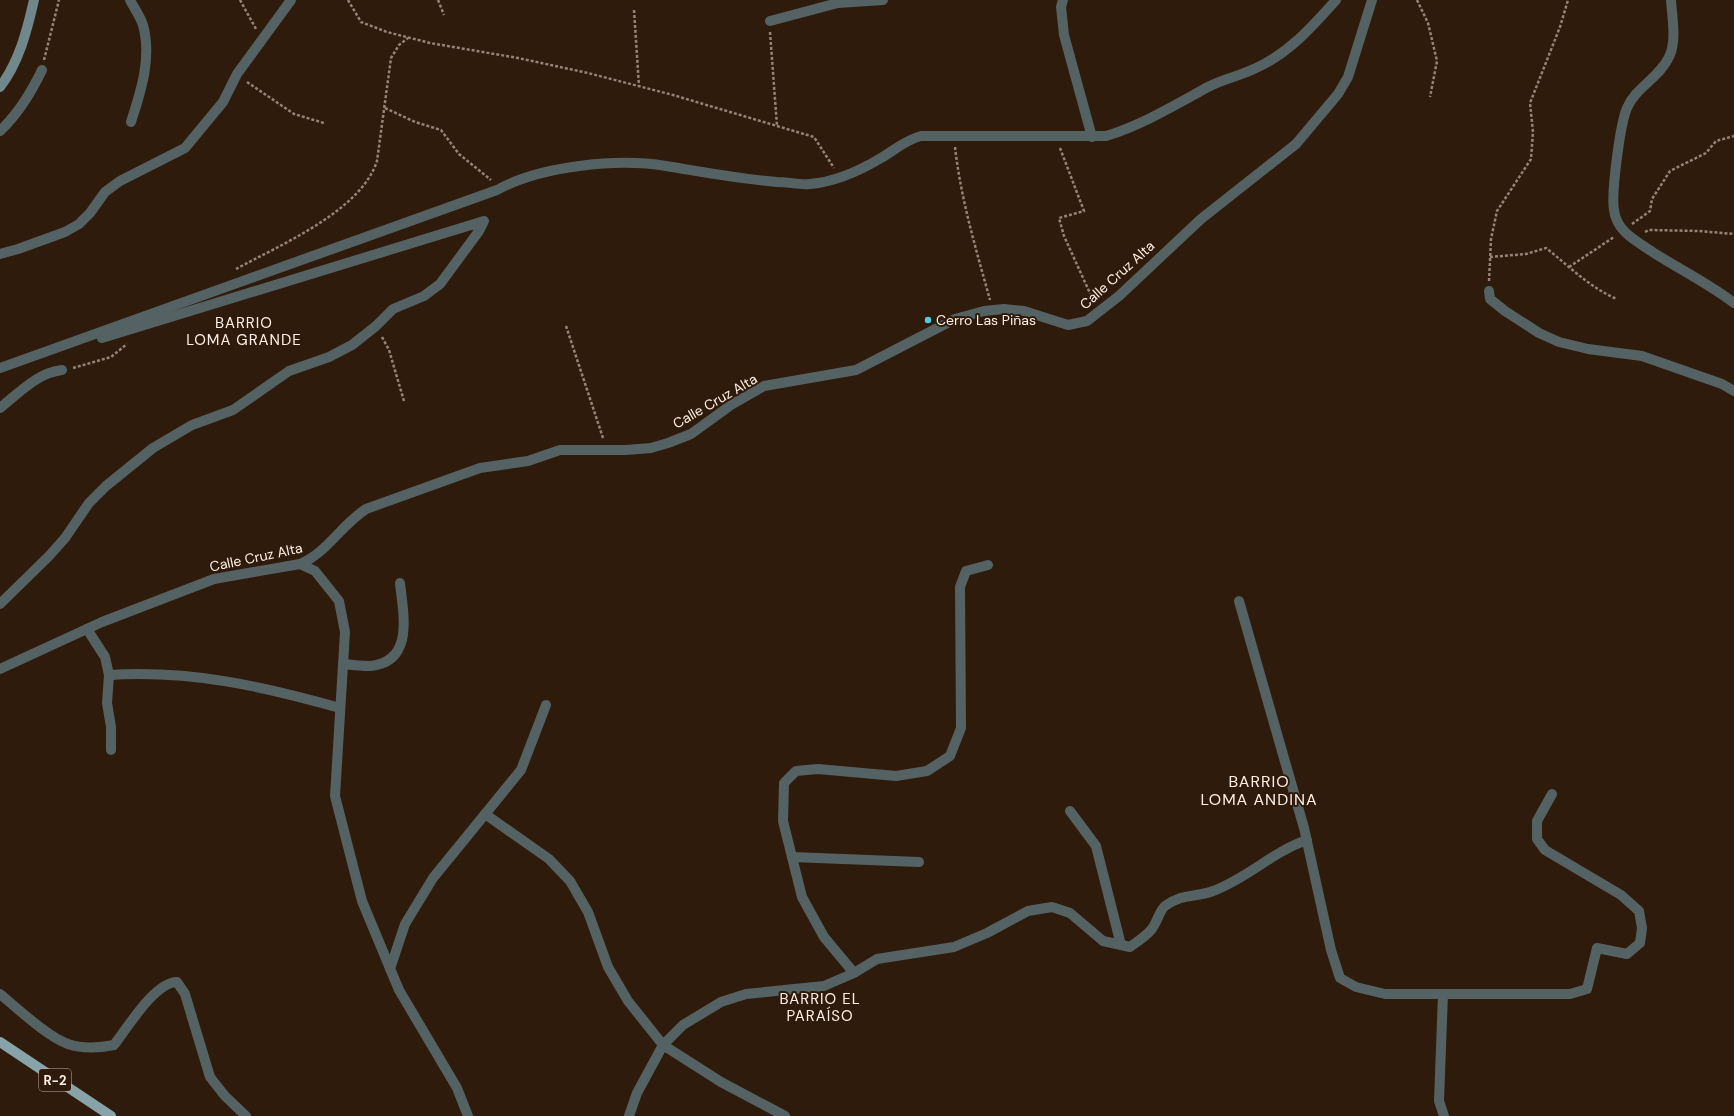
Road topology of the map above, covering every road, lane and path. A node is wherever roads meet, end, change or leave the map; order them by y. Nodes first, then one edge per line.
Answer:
1 (34, 0) edge
2 (59, 0) edge
3 (130, 0) edge
4 (240, 0) edge
5 (291, 0) edge
6 (348, 0) edge
7 (438, 0) edge
8 (828, 0) edge
9 (882, 0) edge
10 (1063, 0) edge
11 (1336, 0) edge
12 (1372, 0) edge
13 (1417, 0) edge
14 (1568, 0) edge
15 (1671, 0) edge
16 (818, 8) junction
17 (634, 10) dead end
18 (444, 15) dead end
19 (770, 21) joint
20 (408, 38) junction
21 (261, 40) junction
22 (42, 70) joint
23 (237, 74) junction
24 (639, 86) junction
25 (0, 87) edge
26 (1430, 97) dead end
27 (385, 108) junction
28 (131, 122) dead end
29 (324, 123) dead end
30 (777, 126) junction
31 (0, 131) edge
32 (954, 136) junction
33 (1734, 136) edge
34 (1055, 137) junction
35 (1092, 137) junction
36 (380, 146) dead end
37 (840, 177) junction
38 (500, 188) junction
39 (1623, 230) junction
40 (1734, 234) edge
41 (1632, 238) junction
42 (0, 254) edge
43 (1490, 256) junction
44 (1569, 267) junction
45 (1489, 291) joint
46 (1617, 299) dead end
47 (1734, 303) edge
48 (993, 310) junction
49 (1099, 311) junction
50 (376, 326) junction
51 (566, 326) dead end
52 (0, 369) edge
53 (62, 370) dead end
54 (1734, 391) edge
55 (404, 401) dead end
56 (0, 408) edge
57 (606, 450) junction
58 (300, 564) junction
59 (988, 565) dead end
60 (400, 583) dead end
61 (1239, 601) dead end
62 (0, 604) edge
63 (87, 629) junction
64 (343, 664) junction
65 (0, 669) edge
66 (109, 675) junction
67 (546, 705) dead end
68 (340, 708) junction
69 (111, 750) dead end
70 (1552, 794) dead end
71 (1070, 811) dead end
72 (485, 814) junction
73 (1307, 840) junction
74 (792, 857) junction
75 (919, 862) dead end
76 (1121, 945) junction
77 (390, 969) junction
78 (854, 973) junction
79 (0, 994) edge
80 (1443, 994) junction
81 (0, 1042) edge
82 (663, 1045) junction
83 (111, 1116) edge
84 (246, 1116) edge
85 (468, 1116) edge
86 (629, 1116) edge
87 (785, 1116) edge
88 (1444, 1116) edge

1 - 25 main road
2 - 22 path
3 - 28 street
4 - 21 path
5 - 21 street
6 - 20 path
7 - 18 path
8 - 16 street
9 - 16 street
10 - 35 street
11 - 35 street
12 - 49 street, Calle Cruz Alta
13 - 26 path
14 - 43 path
15 - 39 street
16 - 19 street
17 - 24 path
19 - 30 path
20 - 24 path
20 - 27 path
21 - 23 street
22 - 31 street
23 - 29 path
23 - 42 street
24 - 30 path
27 - 36 path
27 - 38 path
30 - 37 path
32 - 34 street
32 - 37 street
32 - 48 path
33 - 39 path
34 - 35 street
34 - 49 path
37 - 38 street
38 - 52 street
39 - 41 street
39 - 44 path
40 - 41 path
41 - 47 street
43 - 44 path
43 - 45 path
44 - 46 path
45 - 54 street
48 - 49 street, Calle Cruz Alta
48 - 57 street, Calle Cruz Alta
50 - 52 street
50 - 55 path
50 - 62 street
51 - 57 path
53 - 56 street
57 - 58 street, Calle Cruz Alta
58 - 63 street, Calle Cruz Alta
58 - 64 street
59 - 74 street
60 - 64 street
61 - 73 street
63 - 65 street, Calle Cruz Alta
63 - 66 street
64 - 68 street
66 - 68 street
66 - 69 street
67 - 72 street
68 - 77 street
70 - 80 street
71 - 76 street
72 - 77 street
72 - 82 street
73 - 76 street
73 - 80 street
74 - 75 street
74 - 78 street
76 - 78 street
77 - 85 street
78 - 82 street
79 - 84 street
80 - 88 street
81 - 83 main road, R-2
82 - 86 street
82 - 87 street

